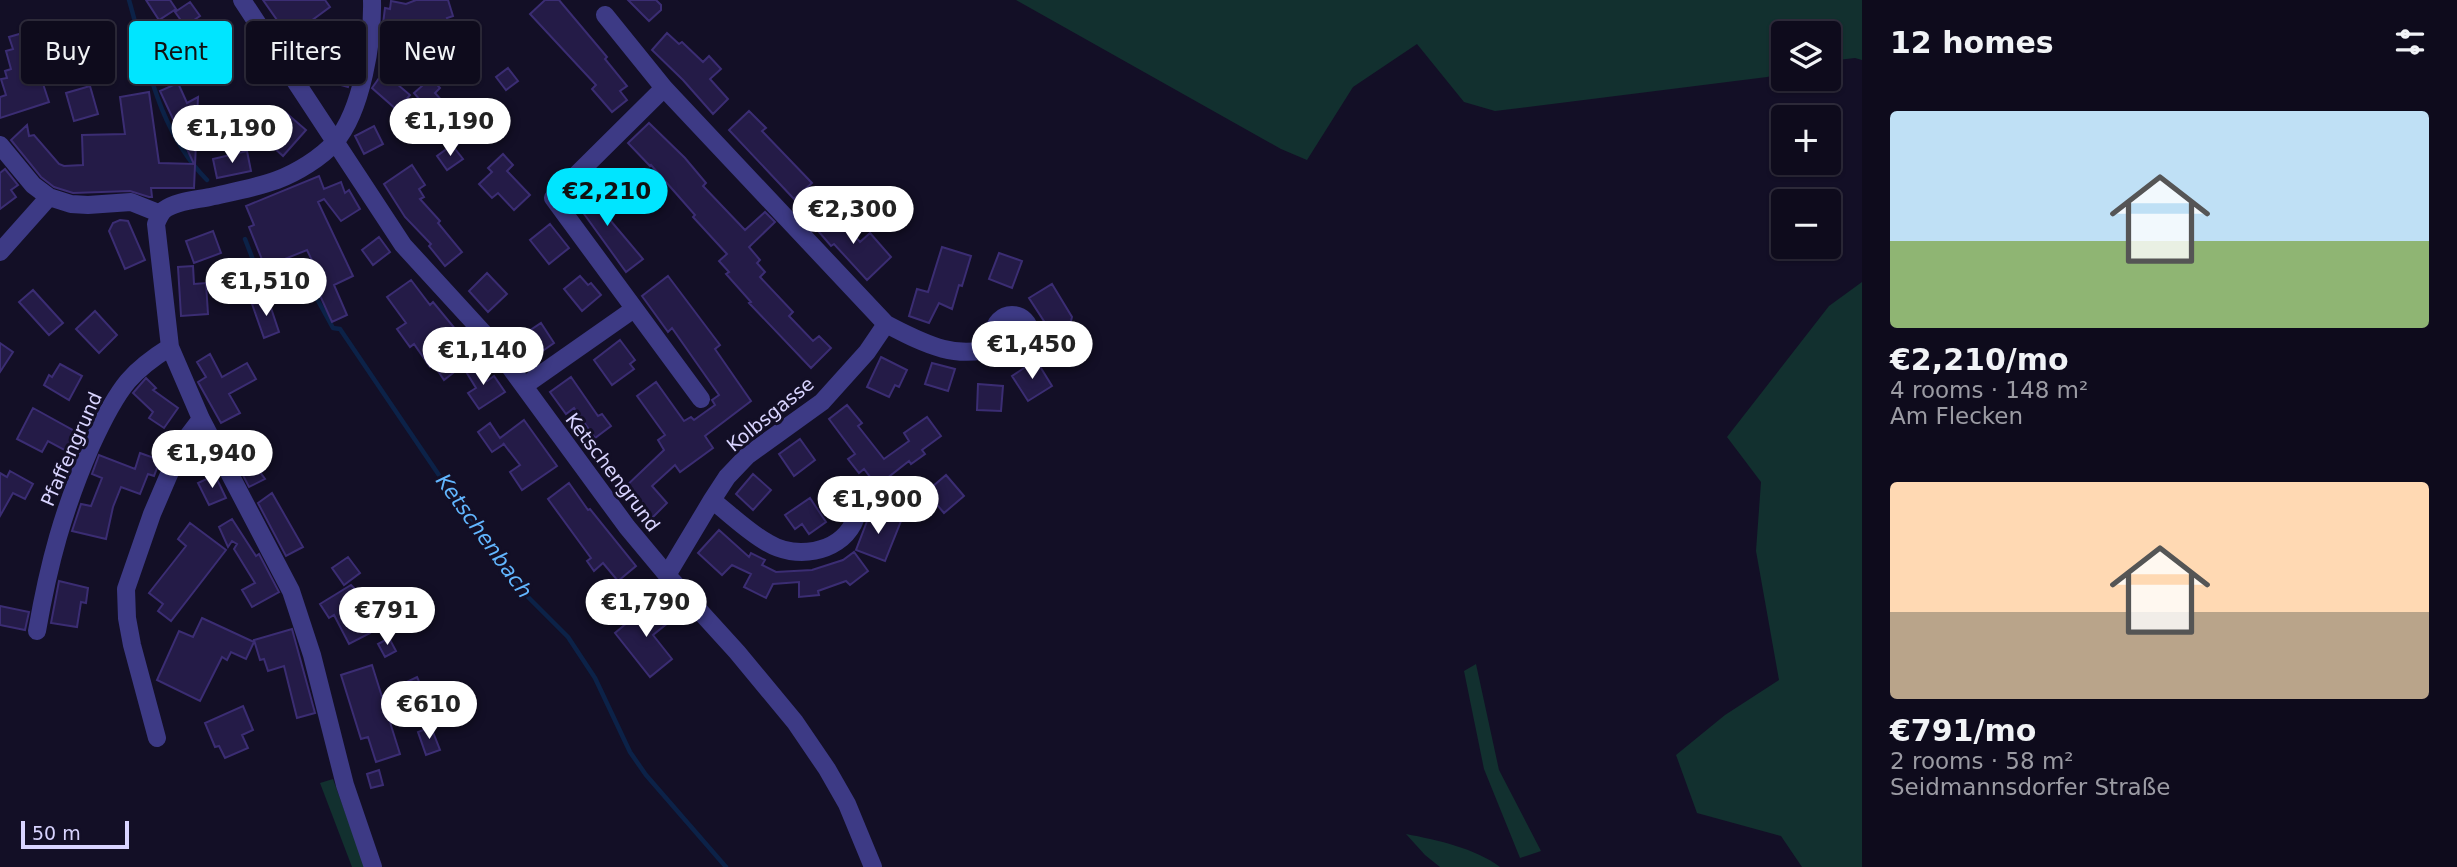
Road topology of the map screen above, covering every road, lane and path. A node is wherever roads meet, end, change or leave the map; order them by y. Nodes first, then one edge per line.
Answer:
1 (242, 0) edge
2 (372, 0) edge
3 (605, 15) dead end
4 (664, 88) junction
5 (335, 142) junction
6 (0, 145) edge
7 (49, 197) junction
8 (161, 214) junction
9 (0, 253) edge
10 (634, 309) junction
11 (886, 324) junction
12 (998, 345) dead end
13 (170, 347) junction
14 (524, 386) junction
15 (701, 399) dead end
16 (201, 419) junction
17 (860, 498) dead end
18 (712, 500) junction
19 (667, 575) junction
20 (37, 631) dead end
21 (157, 738) dead end
22 (373, 867) edge
23 (873, 867) edge

1 - 5 street, Ketschengrund
2 - 5 street
3 - 4 street
4 - 10 street
4 - 11 street
5 - 8 street
5 - 14 street, Ketschengrund
6 - 7 street
7 - 8 street
7 - 9 street
8 - 13 street
10 - 14 street
10 - 15 street
11 - 12 street
11 - 18 street, Kolbsgasse
13 - 16 street
13 - 20 street, Pfaffengrund
14 - 19 street, Ketschengrund
16 - 21 street
16 - 22 street
17 - 18 street
18 - 19 street, Kolbsgasse
19 - 23 street, Ketschengrund

